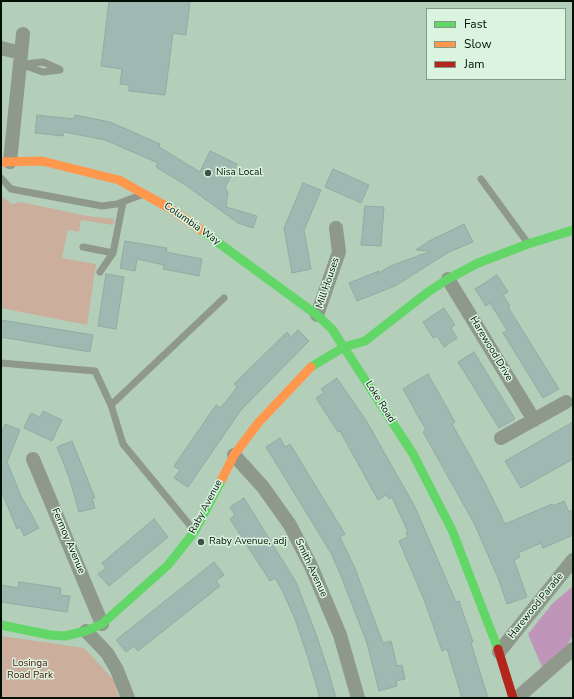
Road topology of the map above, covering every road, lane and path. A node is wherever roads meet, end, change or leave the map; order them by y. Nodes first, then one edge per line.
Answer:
1 (23, 34) dead end
2 (1, 48) edge
3 (20, 58) junction
4 (5, 162) edge
5 (1, 178) edge
6 (480, 180) dead end
7 (146, 194) junction
8 (123, 202) junction
9 (336, 228) dead end
10 (573, 230) edge
11 (528, 244) junction
12 (83, 247) dead end
13 (113, 253) junction
14 (100, 272) dead end
15 (448, 279) junction
16 (224, 298) dead end
17 (317, 315) junction
18 (344, 347) junction
19 (1, 363) edge
20 (566, 402) dead end
21 (111, 405) junction
22 (534, 420) junction
23 (501, 438) dead end
24 (234, 454) junction
25 (33, 458) dead end
26 (194, 531) junction
27 (573, 560) edge
28 (102, 624) junction
29 (1, 625) edge
30 (86, 631) junction
31 (573, 649) edge
32 (499, 652) junction
33 (128, 698) edge
34 (358, 698) edge
35 (514, 698) edge
36 (517, 698) edge

1 - 3 street, Columbia Way
2 - 3 street
3 - 4 street, Columbia Way
4 - 7 street, Columbia Way
5 - 8 lane
6 - 11 lane
7 - 8 lane
7 - 17 street, Columbia Way
8 - 13 lane
9 - 17 street, Mill Houses
10 - 11 street
11 - 15 street
12 - 13 lane
13 - 14 lane
15 - 18 street
15 - 22 street, Harewood Drive
16 - 21 lane
17 - 18 street, Columbia Way
18 - 24 street, Raby Avenue
18 - 32 street, Loke Road
19 - 21 lane
20 - 22 street
21 - 26 lane
22 - 23 street
24 - 26 street, Raby Avenue
24 - 34 street, Smith Avenue
25 - 28 street, Fermoy Avenue
26 - 28 street, Raby Avenue
27 - 32 street, Harewood Parade
28 - 30 street, Raby Avenue
29 - 30 street, Raby Avenue
30 - 33 street
31 - 36 street
32 - 35 street, Loke Road

